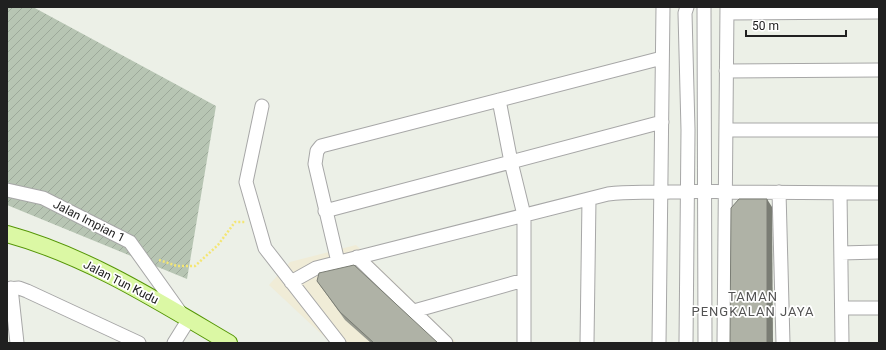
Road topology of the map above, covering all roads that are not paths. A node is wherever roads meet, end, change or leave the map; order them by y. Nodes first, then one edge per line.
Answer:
1 (663, 7) edge
2 (687, 7) edge
3 (704, 7) edge
4 (727, 10) edge
5 (879, 12) edge
6 (662, 58) junction
7 (879, 70) edge
8 (726, 71) junction
9 (499, 100) junction
10 (262, 106) dead end
11 (662, 122) junction
12 (726, 130) junction
13 (879, 130) edge
14 (511, 162) junction
15 (7, 190) edge
16 (704, 190) junction
17 (687, 191) junction
18 (661, 192) junction
19 (725, 192) junction
20 (779, 192) junction
21 (840, 193) junction
22 (879, 193) edge
23 (589, 199) junction
24 (325, 212) junction
25 (524, 216) junction
26 (7, 234) edge
27 (879, 252) edge
28 (841, 253) junction
29 (357, 257) junction
30 (338, 262) junction
31 (524, 280) junction
32 (291, 282) junction
33 (9, 289) edge
34 (842, 308) junction
35 (879, 308) edge
36 (414, 311) junction
37 (186, 317) junction
38 (17, 343) edge
39 (139, 343) edge
40 (174, 343) edge
41 (229, 343) edge
42 (339, 343) edge
43 (446, 343) edge
44 (524, 343) edge
45 (587, 343) edge
46 (659, 343) edge
47 (686, 343) edge
48 (705, 343) edge
49 (724, 343) edge
50 (783, 343) edge
51 (842, 343) edge

1 - 6 street
2 - 17 street
3 - 16 street
4 - 5 street
4 - 8 street
6 - 9 street
6 - 11 street
7 - 8 street
8 - 12 street
9 - 14 street
9 - 24 street
10 - 32 street
11 - 14 street
11 - 18 street
12 - 13 street
12 - 19 street
14 - 24 street
14 - 25 street
15 - 37 street, Jalan Impian 1
16 - 17 street
16 - 19 street
16 - 48 street
17 - 18 street
17 - 47 street
18 - 23 street
18 - 46 street
19 - 20 street
19 - 49 street
20 - 21 street
20 - 50 street
21 - 22 street
21 - 28 street
23 - 25 street
23 - 45 street
24 - 30 street
25 - 29 street
25 - 31 street
26 - 37 main road, Jalan Tun Kudu
27 - 28 street
28 - 34 street
29 - 30 street
29 - 36 street
30 - 32 street
31 - 36 street
31 - 44 street
32 - 42 street
33 - 38 street
33 - 39 street
34 - 35 street
34 - 51 street
36 - 43 street
37 - 40 street
37 - 41 main road, Jalan Tun Kudu

